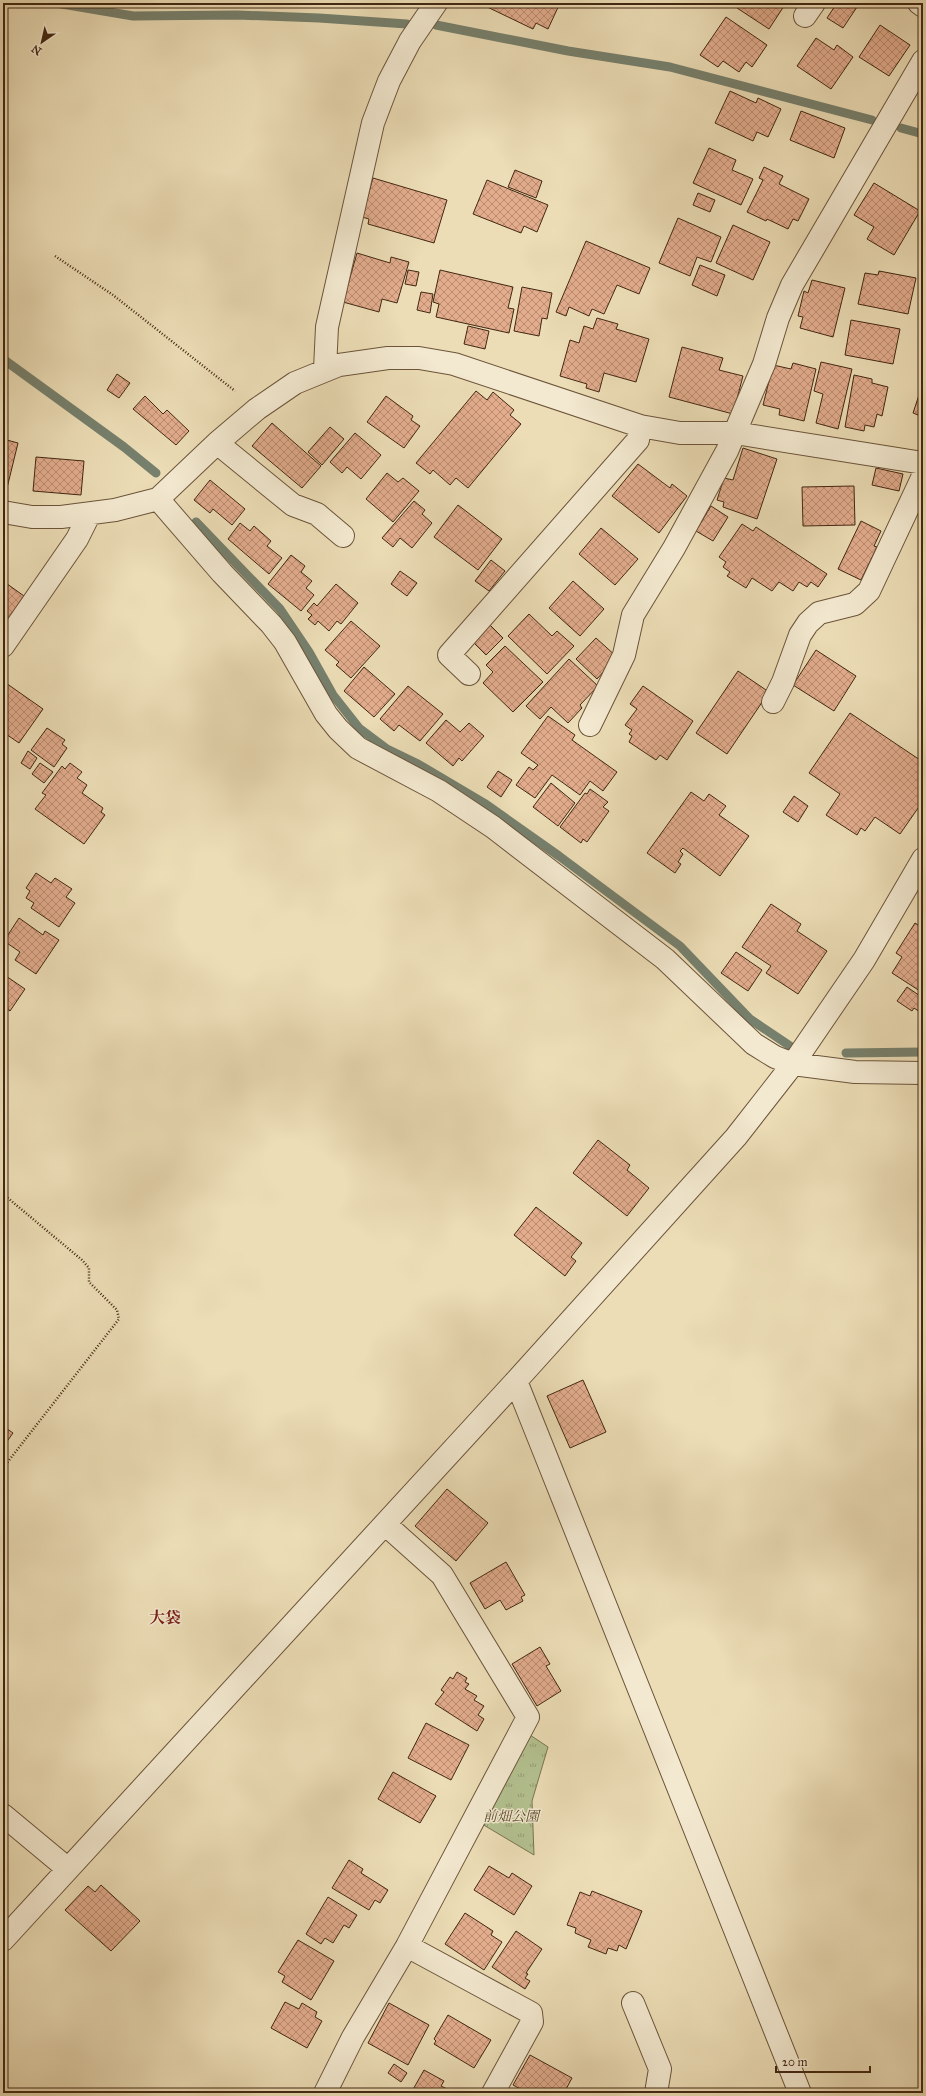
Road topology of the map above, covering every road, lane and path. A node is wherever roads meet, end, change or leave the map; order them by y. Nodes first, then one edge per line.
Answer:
1 (436, 3) edge
2 (919, 3) edge
3 (923, 6) edge
4 (923, 61) edge
5 (55, 256) dead end
6 (325, 369) junction
7 (257, 409) junction
8 (640, 426) junction
9 (735, 434) junction
10 (217, 443) junction
11 (923, 463) edge
12 (923, 476) edge
13 (158, 499) junction
14 (3, 512) edge
15 (89, 515) junction
16 (343, 536) dead end
17 (3, 646) edge
18 (470, 674) dead end
19 (773, 702) dead end
20 (590, 725) dead end
21 (923, 859) edge
22 (793, 1064) junction
23 (923, 1073) edge
24 (3, 1194) edge
25 (516, 1381) junction
26 (3, 1468) edge
27 (385, 1524) junction
28 (3, 1815) edge
29 (68, 1869) junction
30 (3, 1940) edge
31 (407, 1946) junction
32 (633, 2003) dead end
33 (325, 2093) edge
34 (493, 2093) edge
35 (656, 2093) edge
36 (800, 2093) edge

1 - 6 street
2 - 3 street
4 - 9 street
5 - 7 path
6 - 7 street
6 - 8 street
7 - 10 street
8 - 9 street
8 - 18 street
9 - 11 street
9 - 20 street
10 - 13 street
10 - 16 street
12 - 19 street
13 - 15 street
13 - 22 street
14 - 15 street
15 - 17 street
21 - 22 street
22 - 23 street
22 - 25 street
24 - 26 path
25 - 27 street
25 - 36 street
27 - 29 street
27 - 31 street
28 - 29 street
29 - 30 street
31 - 33 street
31 - 34 street
32 - 35 street

